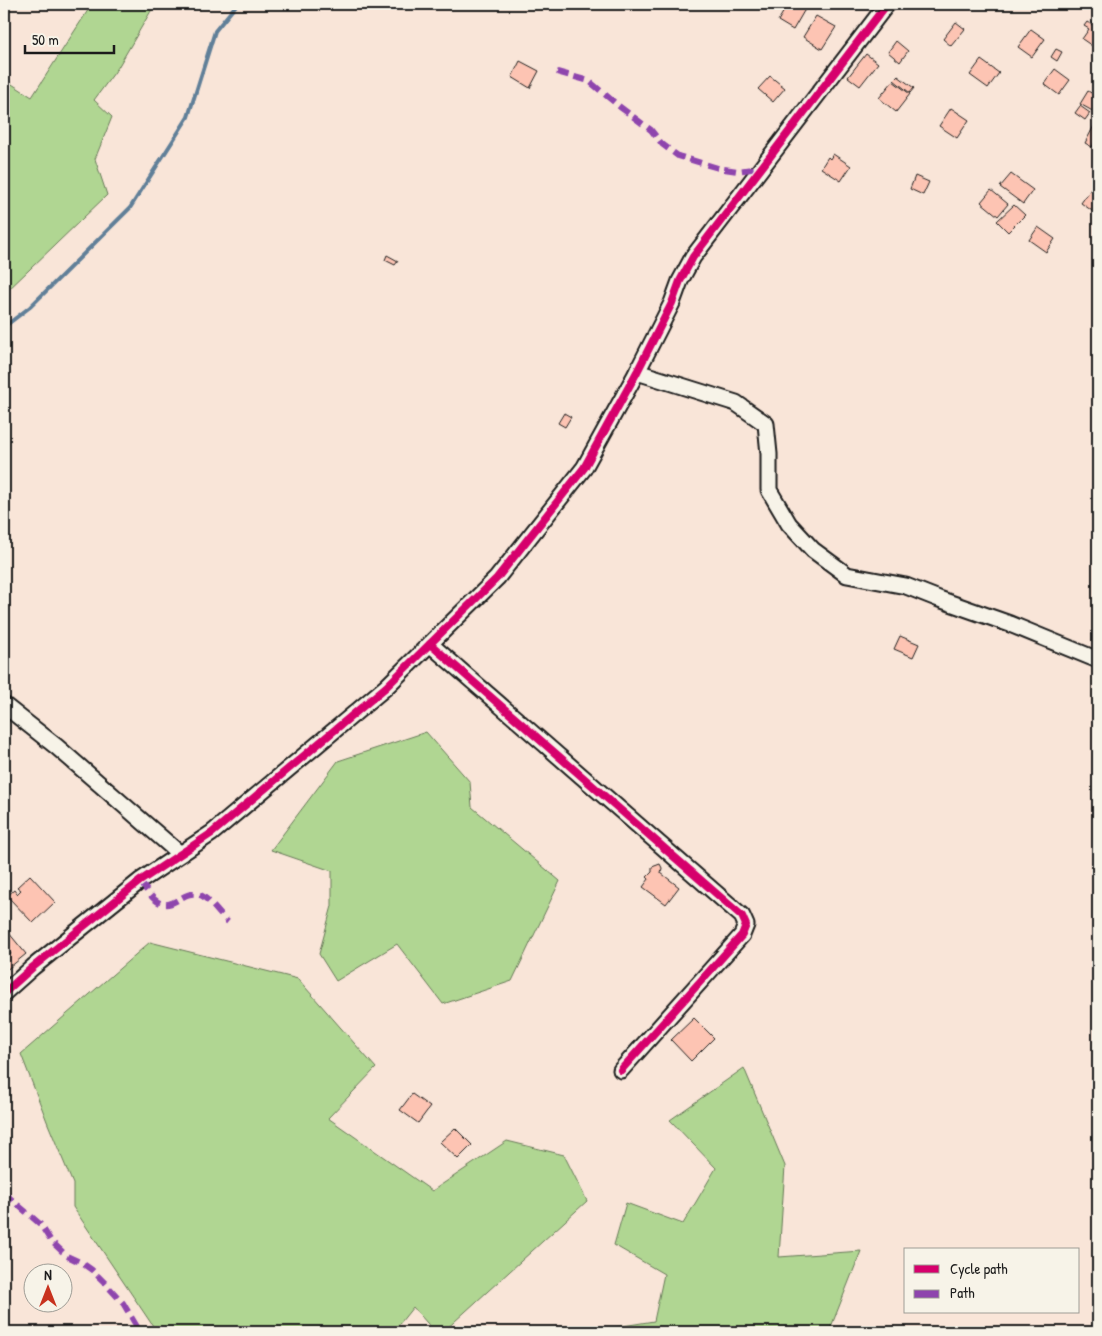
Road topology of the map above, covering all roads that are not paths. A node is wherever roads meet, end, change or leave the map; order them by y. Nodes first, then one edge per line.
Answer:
1 (886, 4) edge
2 (637, 372) junction
3 (430, 644) junction
4 (1098, 660) edge
5 (4, 704) edge
6 (180, 854) junction
7 (4, 993) edge
8 (621, 1070) dead end

1 - 2 street
2 - 3 street
2 - 4 street
3 - 6 street
3 - 8 street
5 - 6 street
6 - 7 street

